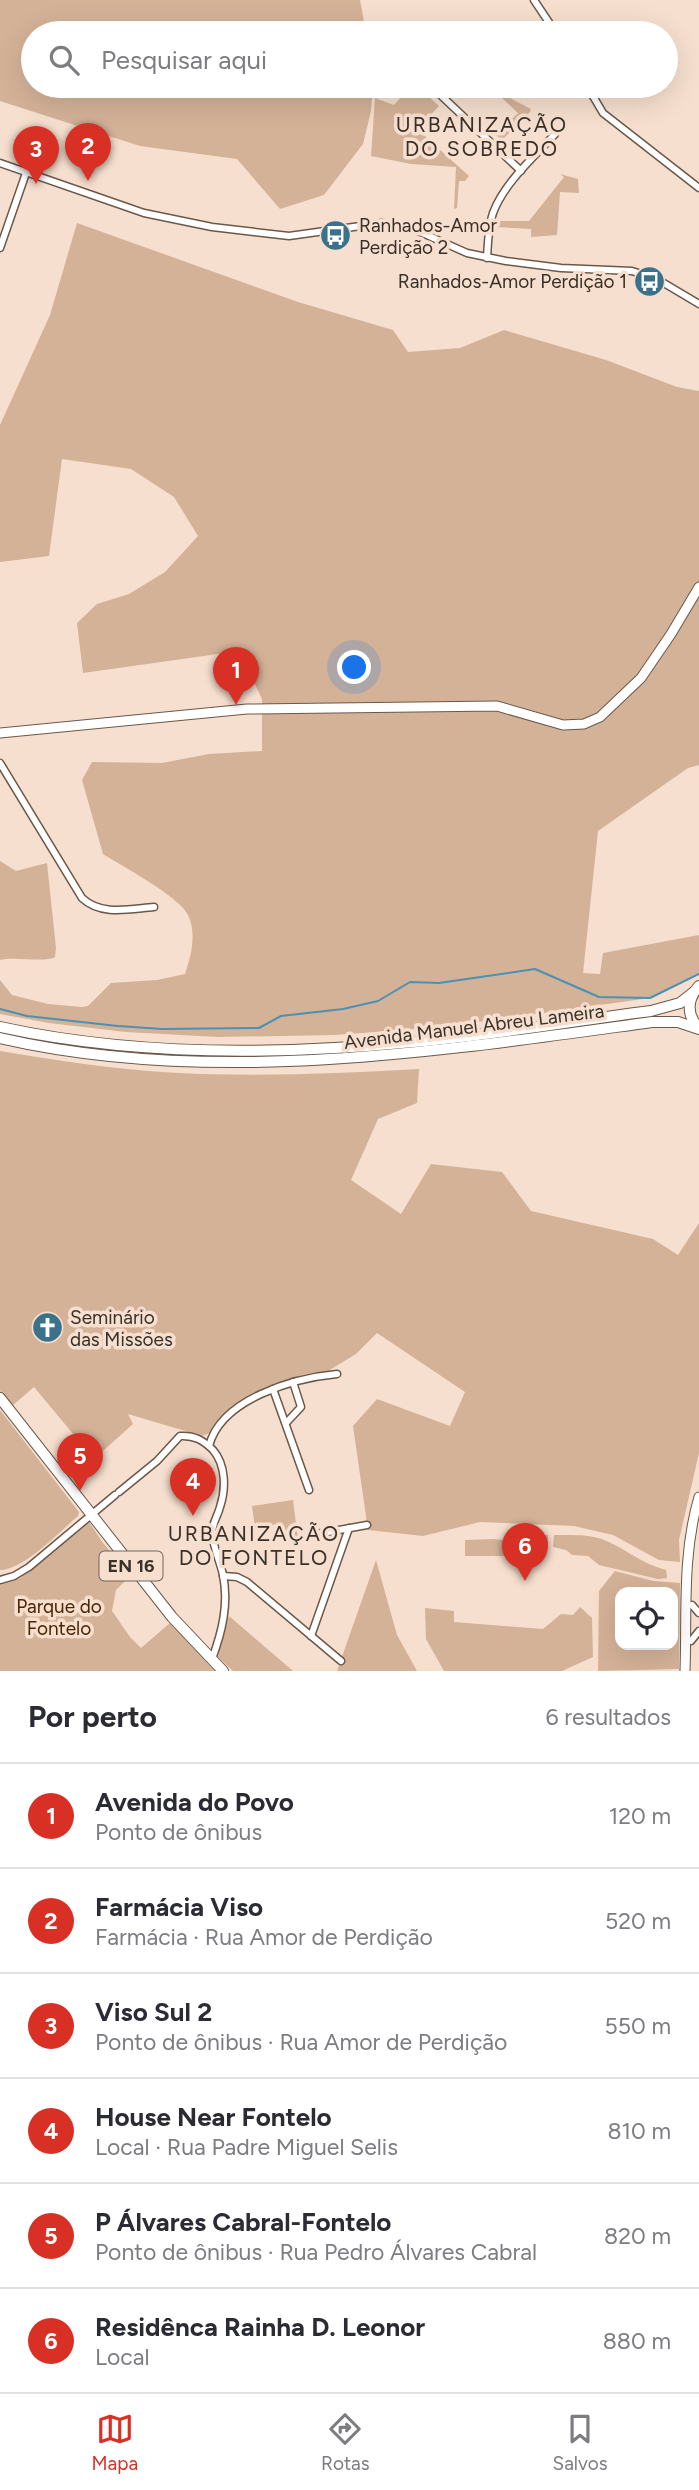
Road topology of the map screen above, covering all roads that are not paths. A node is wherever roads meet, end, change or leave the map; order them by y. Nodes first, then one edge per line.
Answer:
1 (534, 0) edge
2 (548, 21) edge
3 (444, 98) edge
4 (594, 98) edge
5 (555, 134) dead end
6 (0, 163) edge
7 (521, 171) junction
8 (26, 173) junction
9 (699, 188) edge
10 (0, 248) edge
11 (486, 258) junction
12 (699, 303) edge
13 (699, 587) edge
14 (0, 733) edge
15 (0, 763) edge
16 (154, 907) dead end
17 (696, 989) edge
18 (0, 1027) edge
19 (699, 1028) edge
20 (0, 1038) edge
21 (337, 1374) dead end
22 (293, 1382) junction
23 (273, 1390) junction
24 (0, 1400) edge
25 (286, 1423) junction
26 (209, 1446) junction
27 (309, 1490) dead end
28 (699, 1497) edge
29 (91, 1514) junction
30 (699, 1516) edge
31 (368, 1525) dead end
32 (349, 1528) junction
33 (311, 1535) dead end
34 (223, 1576) junction
35 (0, 1580) edge
36 (692, 1605) junction
37 (699, 1613) edge
38 (699, 1631) edge
39 (311, 1636) junction
40 (695, 1639) edge
41 (212, 1660) junction
42 (341, 1661) dead end
43 (686, 1670) edge
44 (223, 1671) edge

1 - 2 street
3 - 7 street
4 - 9 street
5 - 7 street
6 - 8 street
7 - 11 street
8 - 10 street
8 - 11 street
11 - 12 street
13 - 14 street
15 - 16 street
17 - 18 main road, Avenida Manuel Abreu Lameira
17 - 19 main road
19 - 20 main road, Avenida Manuel Abreu Lameira
21 - 22 street
22 - 23 street
22 - 25 street
23 - 25 street
23 - 26 street
24 - 29 main road, EN 16
25 - 27 street
26 - 29 street
26 - 34 street
28 - 43 street
29 - 35 street
29 - 41 main road, EN 16
30 - 36 street
31 - 32 street
32 - 33 street
32 - 39 street
34 - 39 street
34 - 41 street
36 - 37 street
36 - 40 street
38 - 40 street
39 - 42 street
40 - 43 street
41 - 44 main road, EN 16

